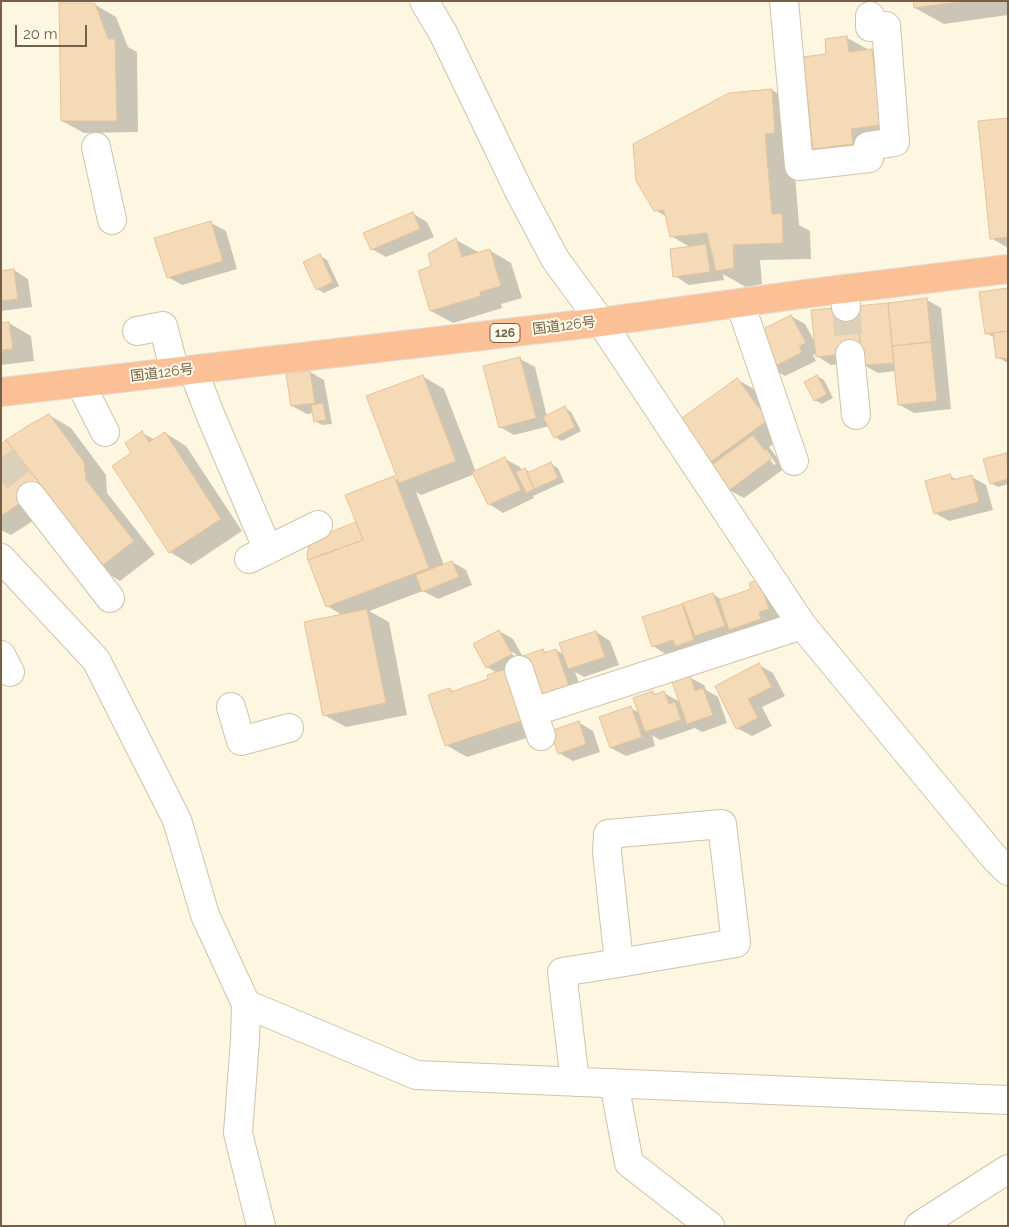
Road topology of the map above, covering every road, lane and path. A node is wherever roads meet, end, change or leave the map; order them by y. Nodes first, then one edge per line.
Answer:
1 (424, 1) edge
2 (784, 1) edge
3 (870, 16) dead end
4 (96, 147) dead end
5 (112, 220) dead end
6 (1008, 270) edge
7 (740, 303) junction
8 (601, 322) junction
9 (137, 331) dead end
10 (850, 354) tunnel mouth
11 (184, 371) junction
12 (80, 383) junction
13 (1, 392) edge
14 (856, 415) dead end
15 (105, 432) dead end
16 (794, 461) dead end
17 (31, 496) tunnel mouth
18 (318, 526) dead end
19 (1, 558) edge
20 (110, 598) dead end
21 (802, 625) junction
22 (519, 670) dead end
23 (232, 707) dead end
24 (289, 728) dead end
25 (1008, 871) edge
26 (619, 963) junction
27 (246, 1004) junction
28 (575, 1082) junction
29 (614, 1083) junction
30 (1008, 1100) edge
31 (1008, 1169) edge
32 (261, 1226) edge
33 (710, 1226) edge
34 (919, 1226) edge

1 - 8 street
2 - 3 street
4 - 5 street
6 - 7 highway, 国道126号 / 126
7 - 8 highway, 国道126号 / 126
7 - 16 street
8 - 11 highway, 国道126号 / 126
8 - 21 street
9 - 11 street
10 - 14 street
11 - 12 highway, 国道126号 / 126
11 - 18 street
12 - 13 highway, 国道126号 / 126
12 - 15 street
17 - 20 street
19 - 27 street
21 - 22 street
21 - 25 street
23 - 24 street
26 - 26 street
26 - 28 street
27 - 28 street
27 - 32 street
28 - 29 street
29 - 30 street
29 - 33 street
31 - 34 street

